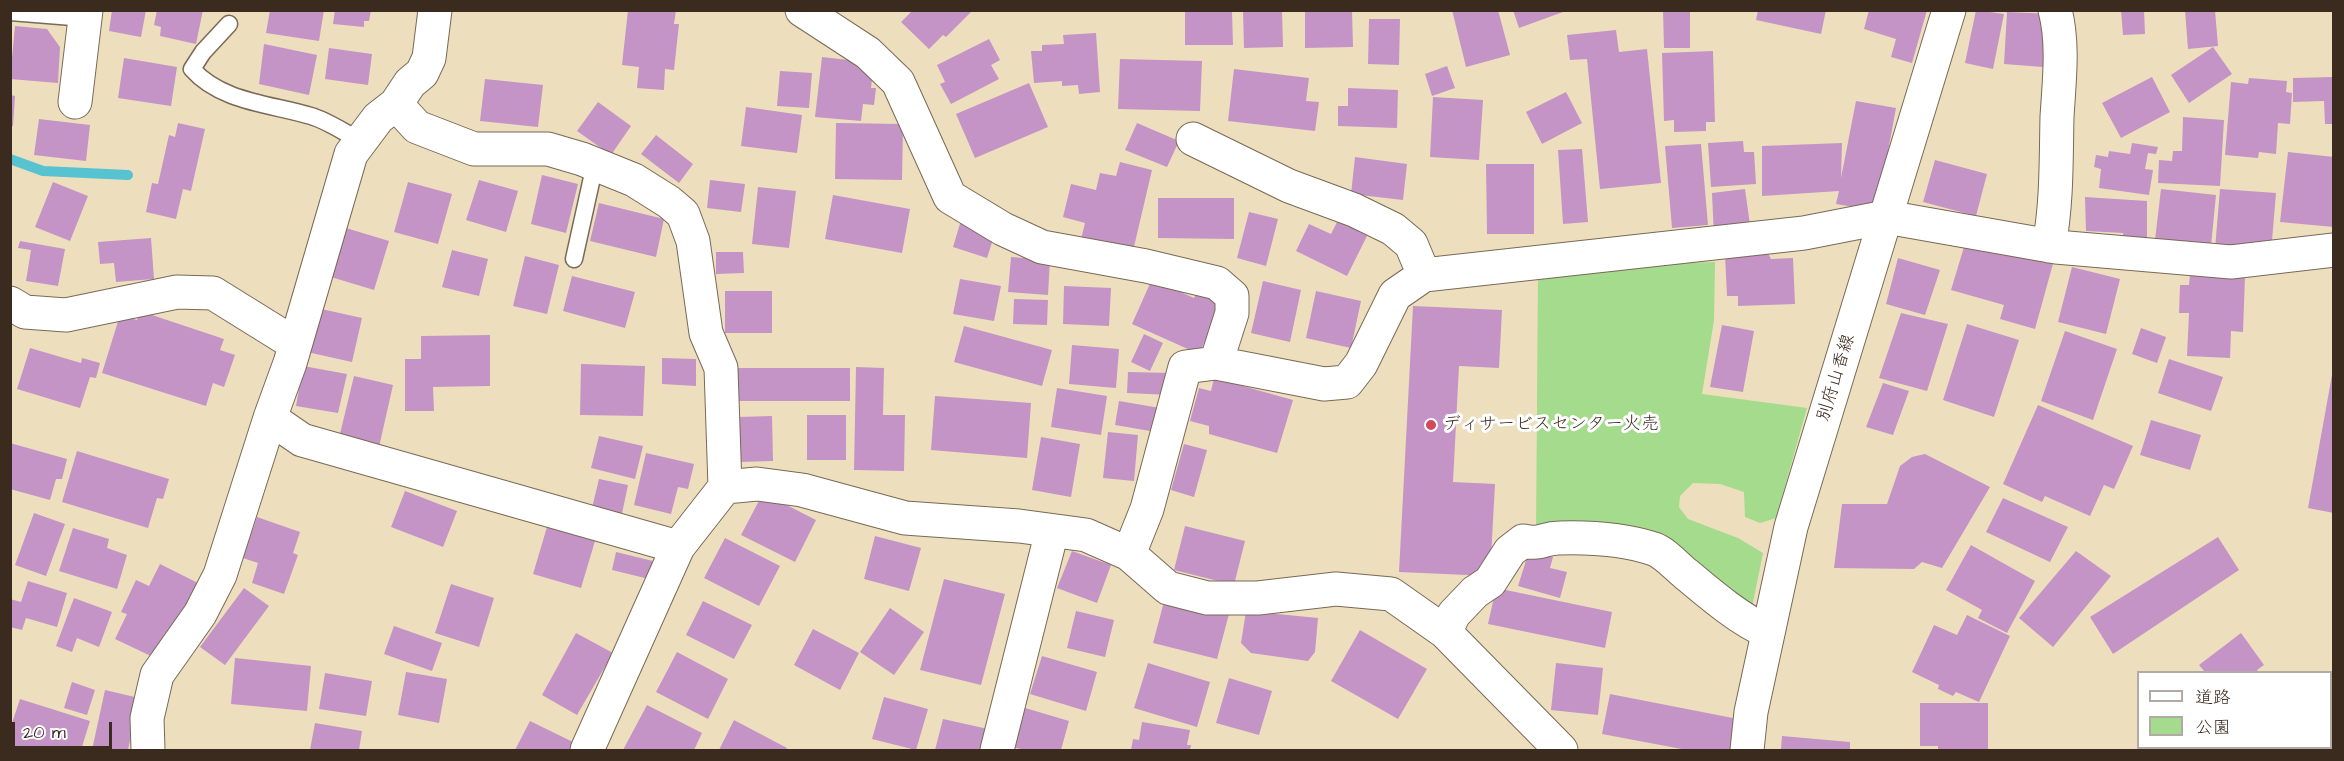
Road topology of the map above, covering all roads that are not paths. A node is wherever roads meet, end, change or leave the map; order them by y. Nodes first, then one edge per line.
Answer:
1 (435, 10) edge
2 (802, 10) edge
3 (1949, 10) edge
4 (2055, 10) edge
5 (10, 12) edge
6 (86, 14) edge
7 (229, 24) dead end
8 (75, 102) dead end
9 (396, 104) junction
10 (1193, 139) dead end
11 (361, 141) junction
12 (595, 164) junction
13 (1886, 217) junction
14 (2049, 246) junction
15 (2334, 250) edge
16 (574, 259) dead end
17 (1424, 275) junction
18 (10, 303) edge
19 (295, 344) junction
20 (1216, 363) junction
21 (270, 418) junction
22 (725, 487) junction
23 (1052, 531) junction
24 (678, 547) junction
25 (1129, 554) junction
26 (1445, 632) junction
27 (1768, 632) junction
28 (148, 750) edge
29 (587, 750) edge
30 (997, 750) edge
31 (1561, 750) edge
32 (1747, 750) edge

1 - 9 street
2 - 20 street
3 - 13 street, 別府山香線
4 - 14 street
5 - 6 lane
6 - 8 street
7 - 11 lane
9 - 11 street
9 - 12 street
10 - 17 street
11 - 19 street
12 - 16 lane
12 - 22 street
13 - 14 street
13 - 17 street
13 - 27 street, 別府山香線
14 - 15 street
17 - 20 street
18 - 19 street
19 - 21 street
20 - 25 street
21 - 24 street
21 - 28 street
22 - 23 street
22 - 24 street
23 - 25 street
23 - 30 street
24 - 29 street
25 - 26 street
26 - 27 street
26 - 31 street
27 - 32 street, 別府山香線

